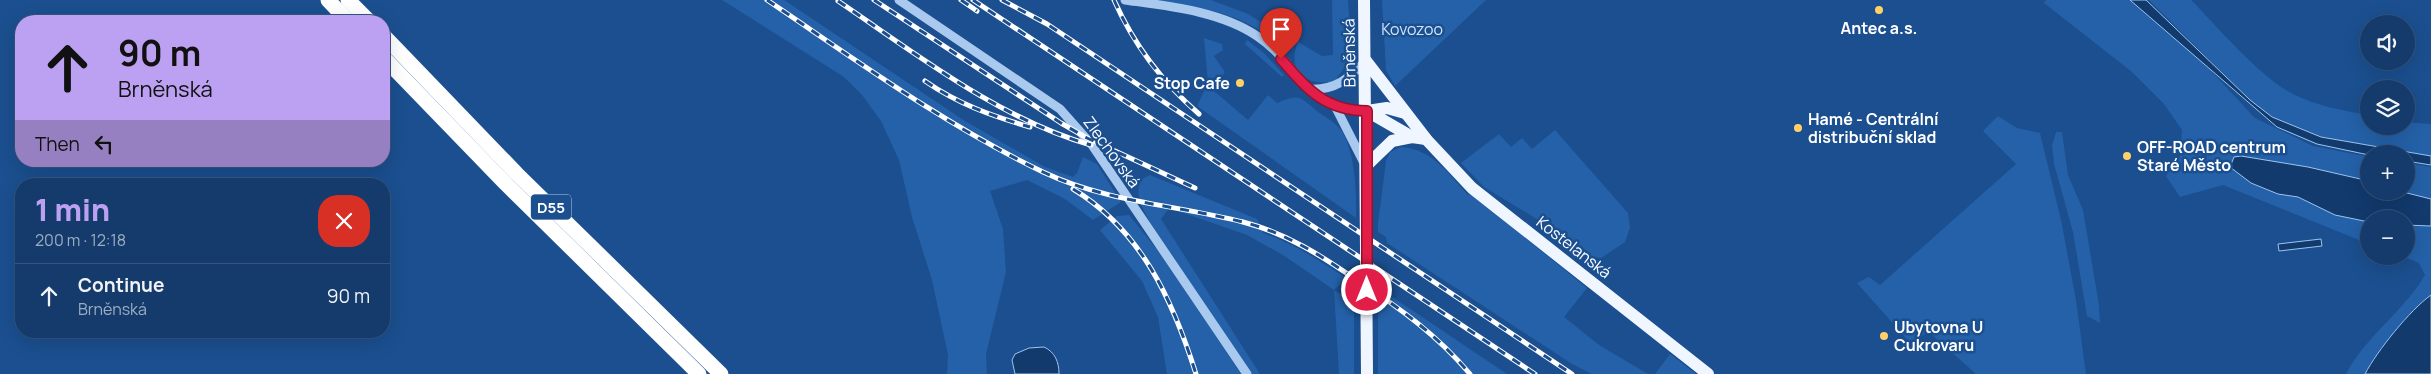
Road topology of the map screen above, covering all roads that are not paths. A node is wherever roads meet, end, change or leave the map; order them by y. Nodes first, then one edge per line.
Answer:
1 (328, 0) edge
2 (348, 0) edge
3 (899, 0) edge
4 (1125, 0) edge
5 (1364, 0) edge
6 (342, 15) edge
7 (363, 15) edge
8 (390, 42) edge
9 (1366, 61) junction
10 (390, 64) edge
11 (1308, 89) junction
12 (1336, 108) junction
13 (1367, 111) junction
14 (1405, 113) junction
15 (1412, 138) junction
16 (1426, 139) junction
17 (1366, 166) junction
18 (699, 374) edge
19 (721, 374) edge
20 (1247, 374) edge
21 (1367, 374) edge
22 (1708, 374) edge

1 - 6 highway
2 - 7 highway
3 - 20 street, Zlechovská
4 - 11 street
5 - 9 main road, Brněnská
8 - 19 highway, D55
9 - 11 street
9 - 13 main road, Brněnská
9 - 14 main road, Kostelanská
10 - 18 highway, D55
11 - 12 street
12 - 13 street
12 - 17 street
13 - 14 main road
13 - 15 main road
13 - 17 main road, Brněnská
14 - 16 main road, Kostelanská
15 - 16 main road
15 - 17 main road
16 - 22 main road, Kostelanská
17 - 21 main road, Brněnská

